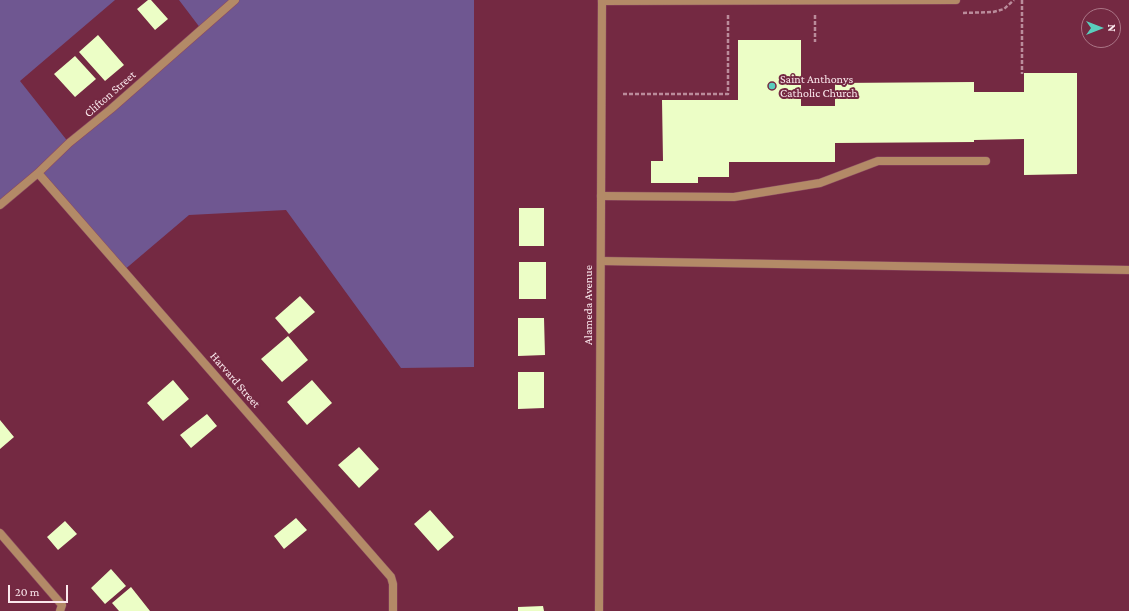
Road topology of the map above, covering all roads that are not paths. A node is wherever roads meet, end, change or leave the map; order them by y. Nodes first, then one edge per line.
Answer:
1 (235, 0) edge
2 (956, 0) edge
3 (602, 1) edge
4 (986, 161) dead end
5 (38, 173) junction
6 (601, 196) junction
7 (0, 205) edge
8 (601, 261) junction
9 (1129, 270) edge
10 (0, 533) edge
11 (64, 609) edge
12 (393, 611) edge
13 (599, 611) edge

1 - 5 street, Clifton Street
2 - 3 street
3 - 6 street, Alameda Avenue
4 - 6 street
5 - 7 street, Clifton Street
5 - 12 street, Harvard Street
6 - 8 street, Alameda Avenue
8 - 9 street
8 - 13 street, Alameda Avenue
10 - 11 street

